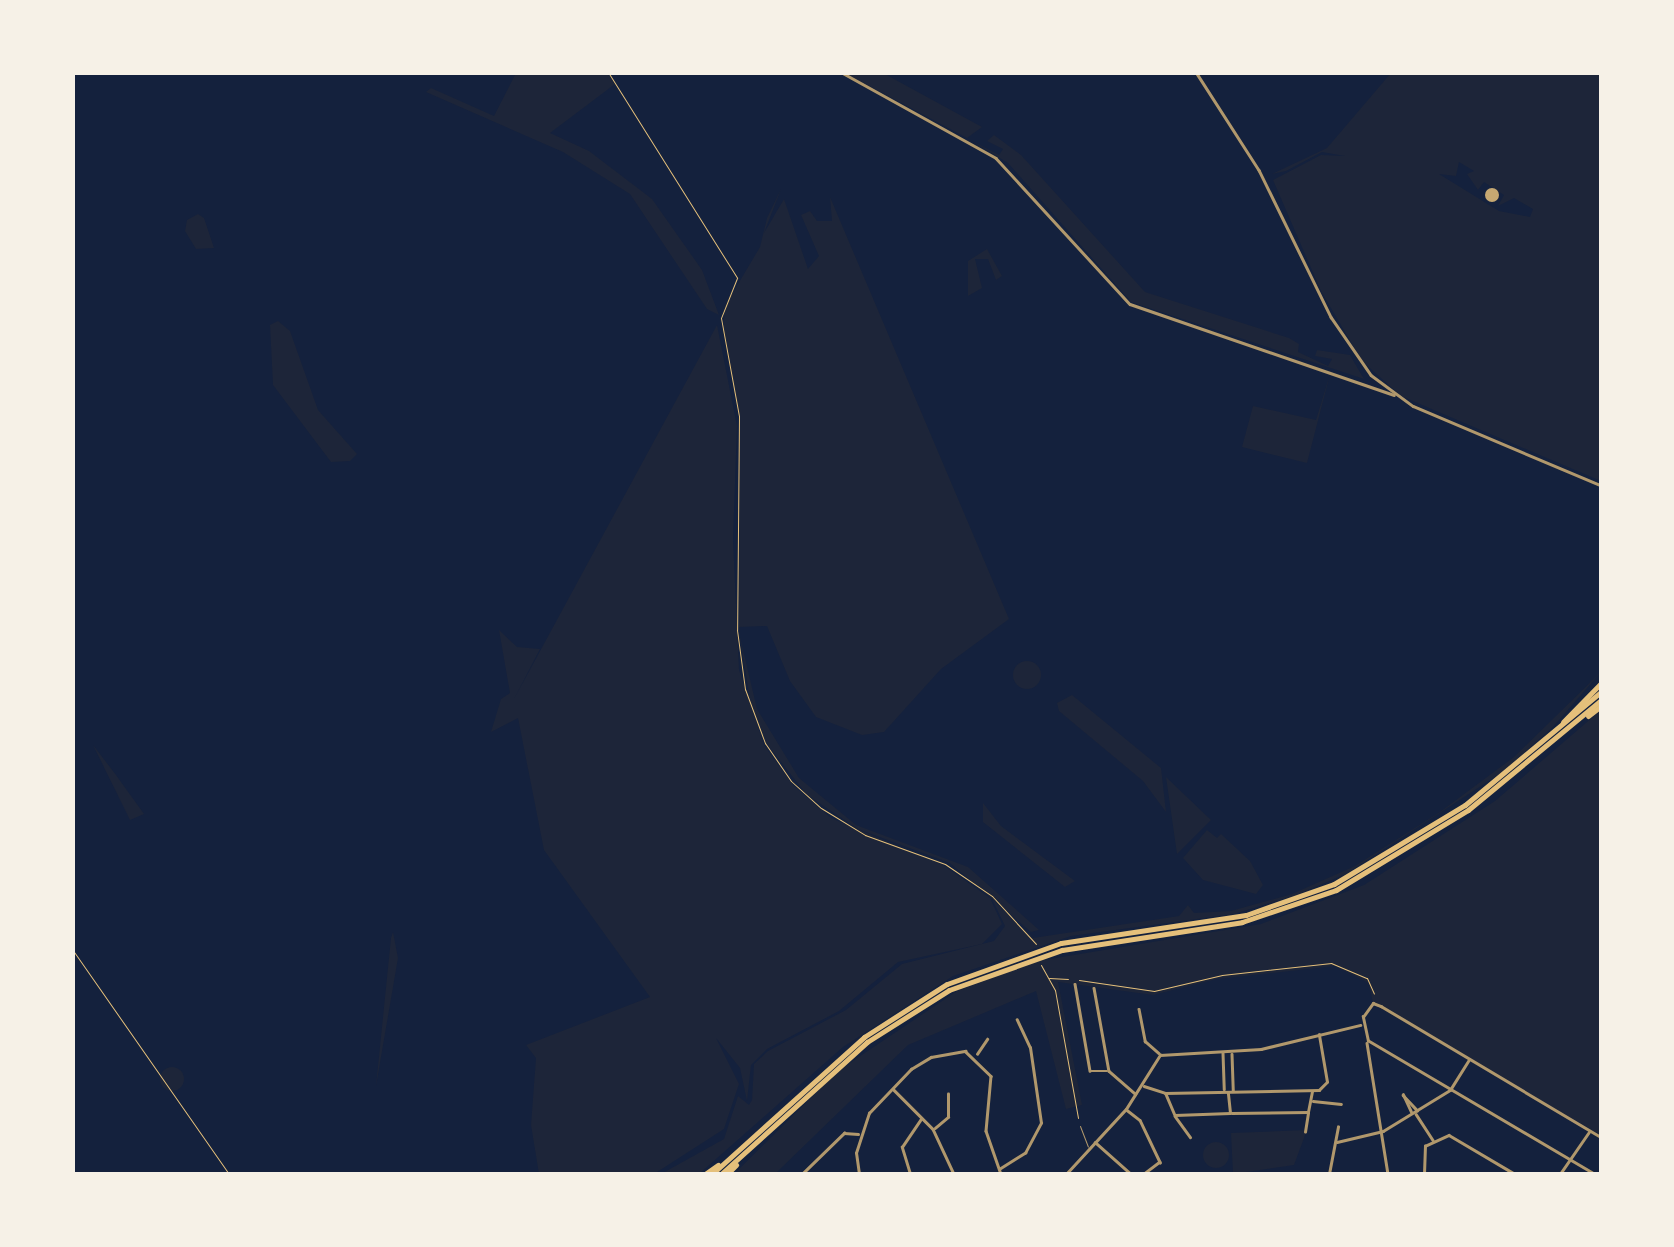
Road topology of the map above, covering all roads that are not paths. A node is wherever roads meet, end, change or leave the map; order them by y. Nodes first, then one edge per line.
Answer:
1 (841, 72) edge
2 (1196, 72) edge
3 (1371, 376) junction
4 (1360, 383) junction
5 (1394, 395) junction
6 (1602, 486) edge
7 (1602, 682) edge
8 (1602, 691) edge
9 (1602, 702) edge
10 (1544, 742) junction
11 (1074, 984) dead end
12 (1094, 988) dead end
13 (1140, 1009) dead end
14 (1017, 1020) dead end
15 (1361, 1024) junction
16 (1319, 1033) junction
17 (988, 1039) dead end
18 (1368, 1041) junction
19 (1379, 1048) junction
20 (1223, 1052) junction
21 (1232, 1052) junction
22 (1160, 1055) junction
23 (976, 1056) junction
24 (1368, 1058) junction
25 (1469, 1059) junction
26 (1108, 1070) junction
27 (1090, 1071) junction
28 (1088, 1080) dead end
29 (1142, 1085) junction
30 (892, 1088) junction
31 (1312, 1090) junction
32 (1450, 1090) junction
33 (1226, 1091) junction
34 (1233, 1091) junction
35 (1166, 1093) junction
36 (948, 1094) dead end
37 (1136, 1095) junction
38 (1311, 1100) junction
39 (1341, 1104) dead end
40 (1126, 1109) junction
41 (1308, 1112) junction
42 (1414, 1112) junction
43 (1232, 1113) dead end
44 (1175, 1115) junction
45 (922, 1117) junction
46 (1080, 1126) road end
47 (1338, 1127) dead end
48 (934, 1129) junction
49 (1590, 1130) junction
50 (1304, 1132) dead end
51 (1383, 1132) junction
52 (860, 1134) junction
53 (1190, 1137) dead end
54 (1602, 1138) edge
55 (1094, 1141) junction
56 (1337, 1142) junction
57 (1434, 1142) junction
58 (1088, 1147) junction
59 (1570, 1160) junction
60 (998, 1169) junction
61 (1128, 1173) edge
62 (708, 1174) edge
63 (724, 1174) edge
64 (802, 1174) edge
65 (859, 1174) edge
66 (910, 1174) edge
67 (954, 1174) edge
68 (1001, 1174) edge
69 (1066, 1174) edge
70 (1144, 1174) edge
71 (1329, 1174) edge
72 (1388, 1174) edge
73 (1424, 1174) edge
74 (1512, 1174) edge
75 (1560, 1174) edge
76 (1594, 1174) edge

1 - 4 street
2 - 3 street
3 - 4 street
3 - 5 street
4 - 5 street
5 - 6 street
7 - 10 highway
8 - 10 highway
9 - 63 highway
10 - 62 highway
11 - 27 street
12 - 26 street
13 - 22 street
14 - 60 street
15 - 16 street
15 - 18 street
15 - 25 street
16 - 21 street
16 - 31 street
17 - 23 street
18 - 19 street
18 - 24 street
19 - 24 street
19 - 32 street
20 - 21 street
20 - 22 street
20 - 33 street
21 - 34 street
22 - 29 street
23 - 30 street
23 - 60 street
24 - 51 street
25 - 32 street
25 - 49 street
26 - 27 street
26 - 37 street
27 - 28 street
29 - 35 street
29 - 37 street
30 - 45 street
30 - 52 street
31 - 34 street
31 - 38 street
32 - 42 street
32 - 59 street
33 - 34 street
33 - 35 street
33 - 44 street
35 - 44 street
36 - 48 street
37 - 40 street
38 - 39 street
38 - 41 street
40 - 55 street
40 - 70 street
41 - 43 street
41 - 50 street
42 - 51 street
42 - 57 street
44 - 53 street
45 - 48 street
45 - 66 street
46 - 58 lane
47 - 56 street
48 - 67 street
49 - 54 street
49 - 59 street
51 - 56 street
51 - 72 street
52 - 64 street
52 - 65 street
55 - 58 street
55 - 61 street
56 - 71 street
57 - 73 street
57 - 74 street
58 - 69 street
59 - 75 street
59 - 76 street
60 - 68 street

